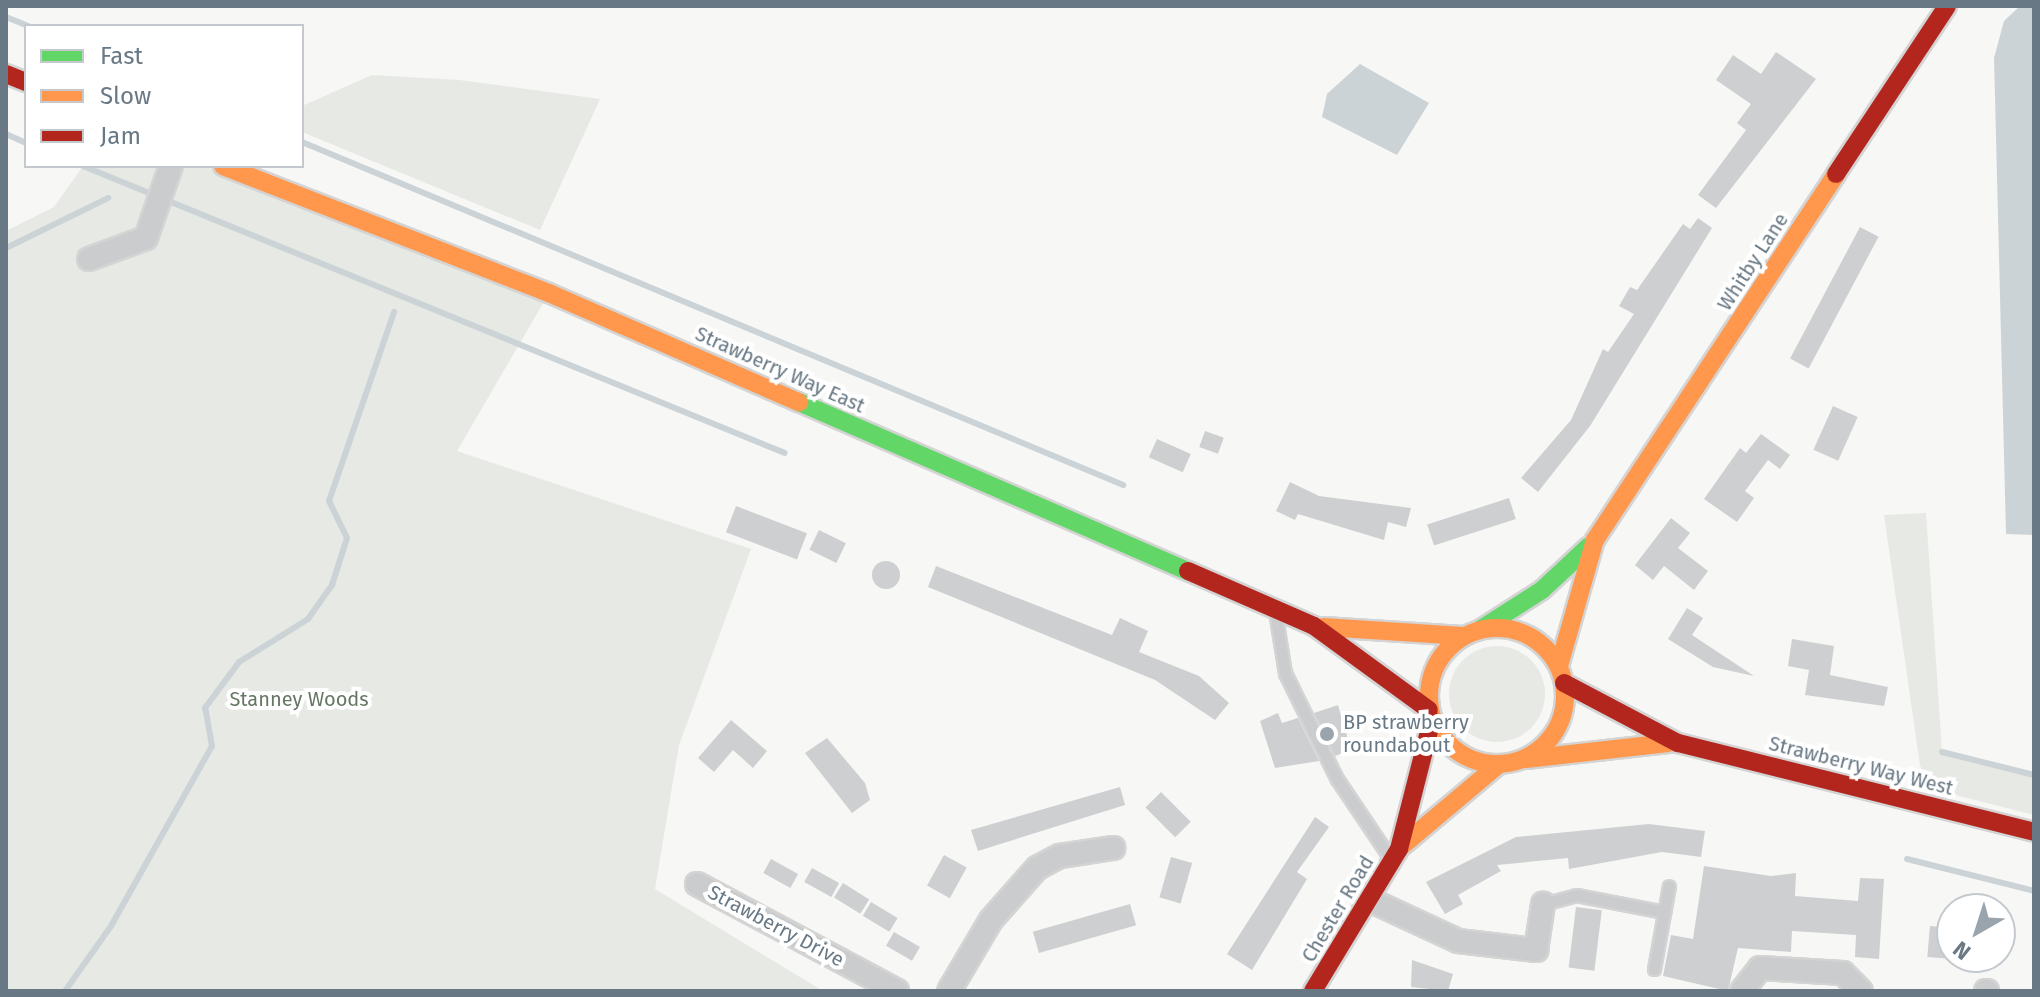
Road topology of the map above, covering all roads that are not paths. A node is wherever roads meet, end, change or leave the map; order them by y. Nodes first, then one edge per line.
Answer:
1 (1947, 6) edge
2 (170, 168) edge
3 (228, 168) edge
4 (89, 259) dead end
5 (1595, 540) junction
6 (1274, 608) junction
7 (1314, 626) junction
8 (1472, 632) junction
9 (1562, 674) junction
10 (1431, 715) junction
11 (1678, 743) junction
12 (1526, 759) junction
13 (1498, 765) junction
14 (2034, 832) edge
15 (1113, 848) dead end
16 (1396, 856) junction
17 (697, 884) dead end
18 (1669, 886) dead end
19 (1372, 901) junction
20 (1543, 904) joint
21 (1664, 912) junction
22 (1654, 969) dead end
23 (897, 991) edge
24 (949, 991) edge
25 (1313, 991) edge
26 (1742, 991) edge
27 (1861, 991) edge

1 - 5 main road, Whitby Lane
2 - 4 street
3 - 6 main road, Strawberry Way East
5 - 8 main road, Whitby Lane
5 - 9 main road, Whitby Lane
6 - 7 main road, Strawberry Way East
6 - 16 lane
7 - 8 main road, Strawberry Way East
7 - 10 main road, Strawberry Way East
8 - 9 main road
8 - 10 main road
9 - 11 main road, Strawberry Way West
9 - 12 main road
10 - 13 main road
10 - 16 main road, Chester Road
11 - 12 main road, Strawberry Way West
11 - 14 main road, Strawberry Way West
12 - 13 main road
13 - 16 main road, Chester Road
15 - 24 street
16 - 19 main road, Chester Road
17 - 23 street, Strawberry Drive
18 - 21 lane
19 - 20 street
19 - 25 main road, Chester Road
20 - 21 lane
21 - 22 lane
26 - 27 street

